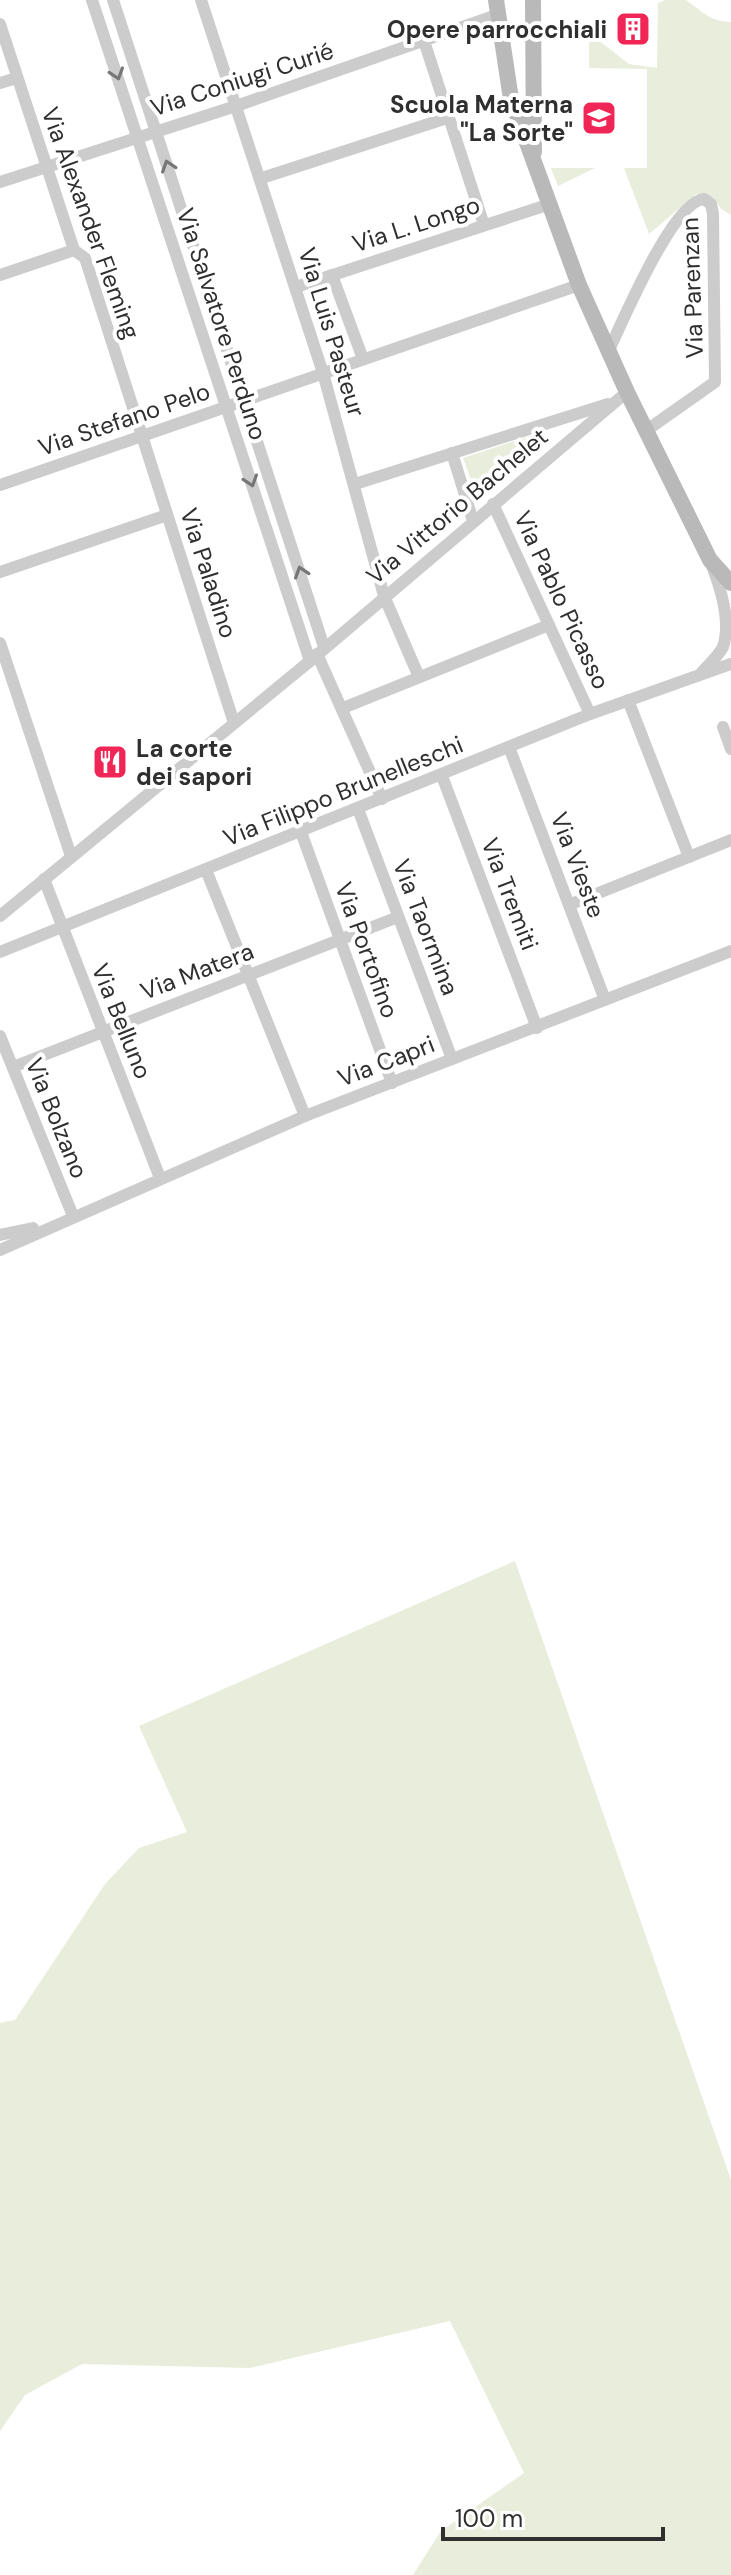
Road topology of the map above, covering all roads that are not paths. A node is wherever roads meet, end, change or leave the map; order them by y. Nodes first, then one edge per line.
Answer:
1 (92, 0) edge
2 (113, 0) edge
3 (201, 0) edge
4 (533, 0) edge
5 (496, 8) edge
6 (0, 24) edge
7 (424, 41) junction
8 (17, 78) junction
9 (0, 83) edge
10 (236, 106) junction
11 (447, 118) junction
12 (156, 131) junction
13 (138, 136) junction
14 (534, 162) junction
15 (45, 166) junction
16 (262, 178) junction
17 (0, 182) edge
18 (550, 204) junction
19 (484, 225) junction
20 (74, 250) junction
21 (0, 275) edge
22 (332, 275) junction
23 (579, 285) junction
24 (296, 287) junction
25 (609, 350) junction
26 (363, 359) junction
27 (323, 373) junction
28 (621, 397) junction
29 (245, 400) junction
30 (227, 407) junction
31 (647, 430) junction
32 (141, 436) junction
33 (452, 453) junction
34 (355, 484) junction
35 (0, 485) edge
36 (493, 504) junction
37 (167, 515) junction
38 (473, 521) junction
39 (710, 560) junction
40 (0, 572) edge
41 (731, 583) edge
42 (384, 596) junction
43 (549, 625) junction
44 (0, 643) edge
45 (727, 644) edge
46 (317, 654) junction
47 (731, 664) edge
48 (702, 672) junction
49 (419, 677) junction
50 (628, 700) junction
51 (343, 708) junction
52 (590, 714) junction
53 (234, 723) junction
54 (723, 727) dead end
55 (509, 747) junction
56 (731, 749) edge
57 (442, 776) junction
58 (382, 799) junction
59 (358, 809) junction
60 (301, 832) junction
61 (731, 840) edge
62 (71, 856) junction
63 (689, 857) junction
64 (206, 870) junction
65 (44, 879) junction
66 (571, 904) junction
67 (0, 916) edge
68 (398, 917) junction
69 (62, 930) junction
70 (340, 939) junction
71 (731, 951) edge
72 (0, 952) edge
73 (248, 975) junction
74 (605, 1000) junction
75 (537, 1028) junction
76 (103, 1032) junction
77 (0, 1036) edge
78 (452, 1059) junction
79 (13, 1067) junction
80 (392, 1083) junction
81 (305, 1116) junction
82 (160, 1178) junction
83 (73, 1216) junction
84 (60, 1222) junction
85 (0, 1235) edge
86 (0, 1250) edge

1 -> 13 street, Via Salvatore Perduno
2 - 12 street, Via Salvatore Perduno
3 - 10 street, Via Luis Pasteur
4 - 14 street
5 - 7 street, Via Coniugi Curié
5 - 14 street
6 - 8 street, Via Alexander Fleming
7 - 10 street, Via Coniugi Curié
7 - 11 street
8 - 9 street
8 - 15 street, Via Alexander Fleming
10 - 12 street, Via Coniugi Curié
10 - 16 street, Via Luis Pasteur
11 - 16 street
11 - 19 street
12 - 13 street, Via Coniugi Curié
29 -> 12 street, Via Salvatore Perduno
13 - 15 street, Via Coniugi Curié
13 - 30 street, Via Salvatore Perduno
14 - 18 street
15 - 17 street, Via Coniugi Curié
15 - 20 street, Via Alexander Fleming
16 - 24 street, Via Luis Pasteur
18 - 19 street, Via L. Longo
18 - 23 street
19 - 22 street, Via L. Longo
20 - 21 street
20 - 32 street, Via Alexander Fleming
22 - 24 street, Via L. Longo
22 - 26 street, Via Luis Pasteur
23 - 25 street
23 - 26 street, Via Stefano Pelo
24 - 27 street, Via Luis Pasteur
25 - 28 street
25 - 31 street, Via Parenzan
26 - 27 street, Via Stefano Pelo
27 - 29 street, Via Stefano Pelo
27 - 34 street, Via Luis Pasteur
28 - 31 street
28 - 33 street
28 - 36 street, Via Vittorio Bachelet
29 - 30 street, Via Stefano Pelo
46 -> 29 street, Via Salvatore Perduno
30 - 32 street, Via Stefano Pelo
30 -> 46 street, Via Salvatore Perduno
31 - 39 street
32 - 35 street, Via Stefano Pelo
32 - 37 street, Via Paladino
33 - 34 street
33 - 38 street, Via Pablo Picasso
34 - 42 street, Via Luis Pasteur
36 - 38 street, Via Vittorio Bachelet
36 - 43 street, Via Pablo Picasso
37 - 40 street
37 - 53 street, Via Paladino
38 - 42 street, Via Vittorio Bachelet
39 - 41 street
39 - 45 street, Via Filippo Brunelleschi
42 - 46 street, Via Vittorio Bachelet
42 - 49 street, Via Luis Pasteur
43 - 49 street
43 - 52 street, Via Pablo Picasso
44 - 62 street
45 - 48 street, Via Filippo Brunelleschi
46 - 51 street
46 - 53 street, Via Vittorio Bachelet
47 - 48 street, Via Filippo Brunelleschi
48 - 50 street, Via Filippo Brunelleschi
49 - 51 street
50 - 52 street, Via Filippo Brunelleschi
50 - 63 street
51 - 58 street
52 - 55 street, Via Filippo Brunelleschi
53 - 62 street, Via Vittorio Bachelet
54 - 56 street
55 - 57 street, Via Filippo Brunelleschi
55 - 66 street, Via Vieste
57 - 58 street, Via Filippo Brunelleschi
57 - 75 street, Via Tremiti
58 - 59 street, Via Filippo Brunelleschi
59 - 60 street, Via Filippo Brunelleschi
59 - 68 street, Via Taormina
60 - 64 street, Via Filippo Brunelleschi
60 - 70 street, Via Portofino
61 - 63 street
62 - 65 street, Via Vittorio Bachelet
63 - 66 street
64 - 69 street, Via Filippo Brunelleschi
64 - 73 street
65 - 67 street, Via Vittorio Bachelet
65 - 69 street, Via Belluno
66 - 74 street, Via Vieste
68 - 70 street, Via Matera
68 - 78 street, Via Taormina
69 - 72 street, Via Filippo Brunelleschi
69 - 76 street, Via Belluno
70 - 73 street, Via Matera
70 - 80 street, Via Portofino
71 - 74 street, Via Capri
73 - 76 street, Via Matera
73 - 81 street
74 - 75 street, Via Capri
75 - 78 street, Via Capri
76 - 79 street, Via Matera
76 - 82 street, Via Belluno
77 - 79 street, Via Bolzano
78 - 80 street, Via Capri
79 - 83 street, Via Bolzano
80 - 81 street, Via Capri
81 - 82 street, Via Capri
82 - 83 street, Via Capri
83 - 84 street, Via Capri
84 - 85 street, Via Capri
84 - 86 street, Via Capri

